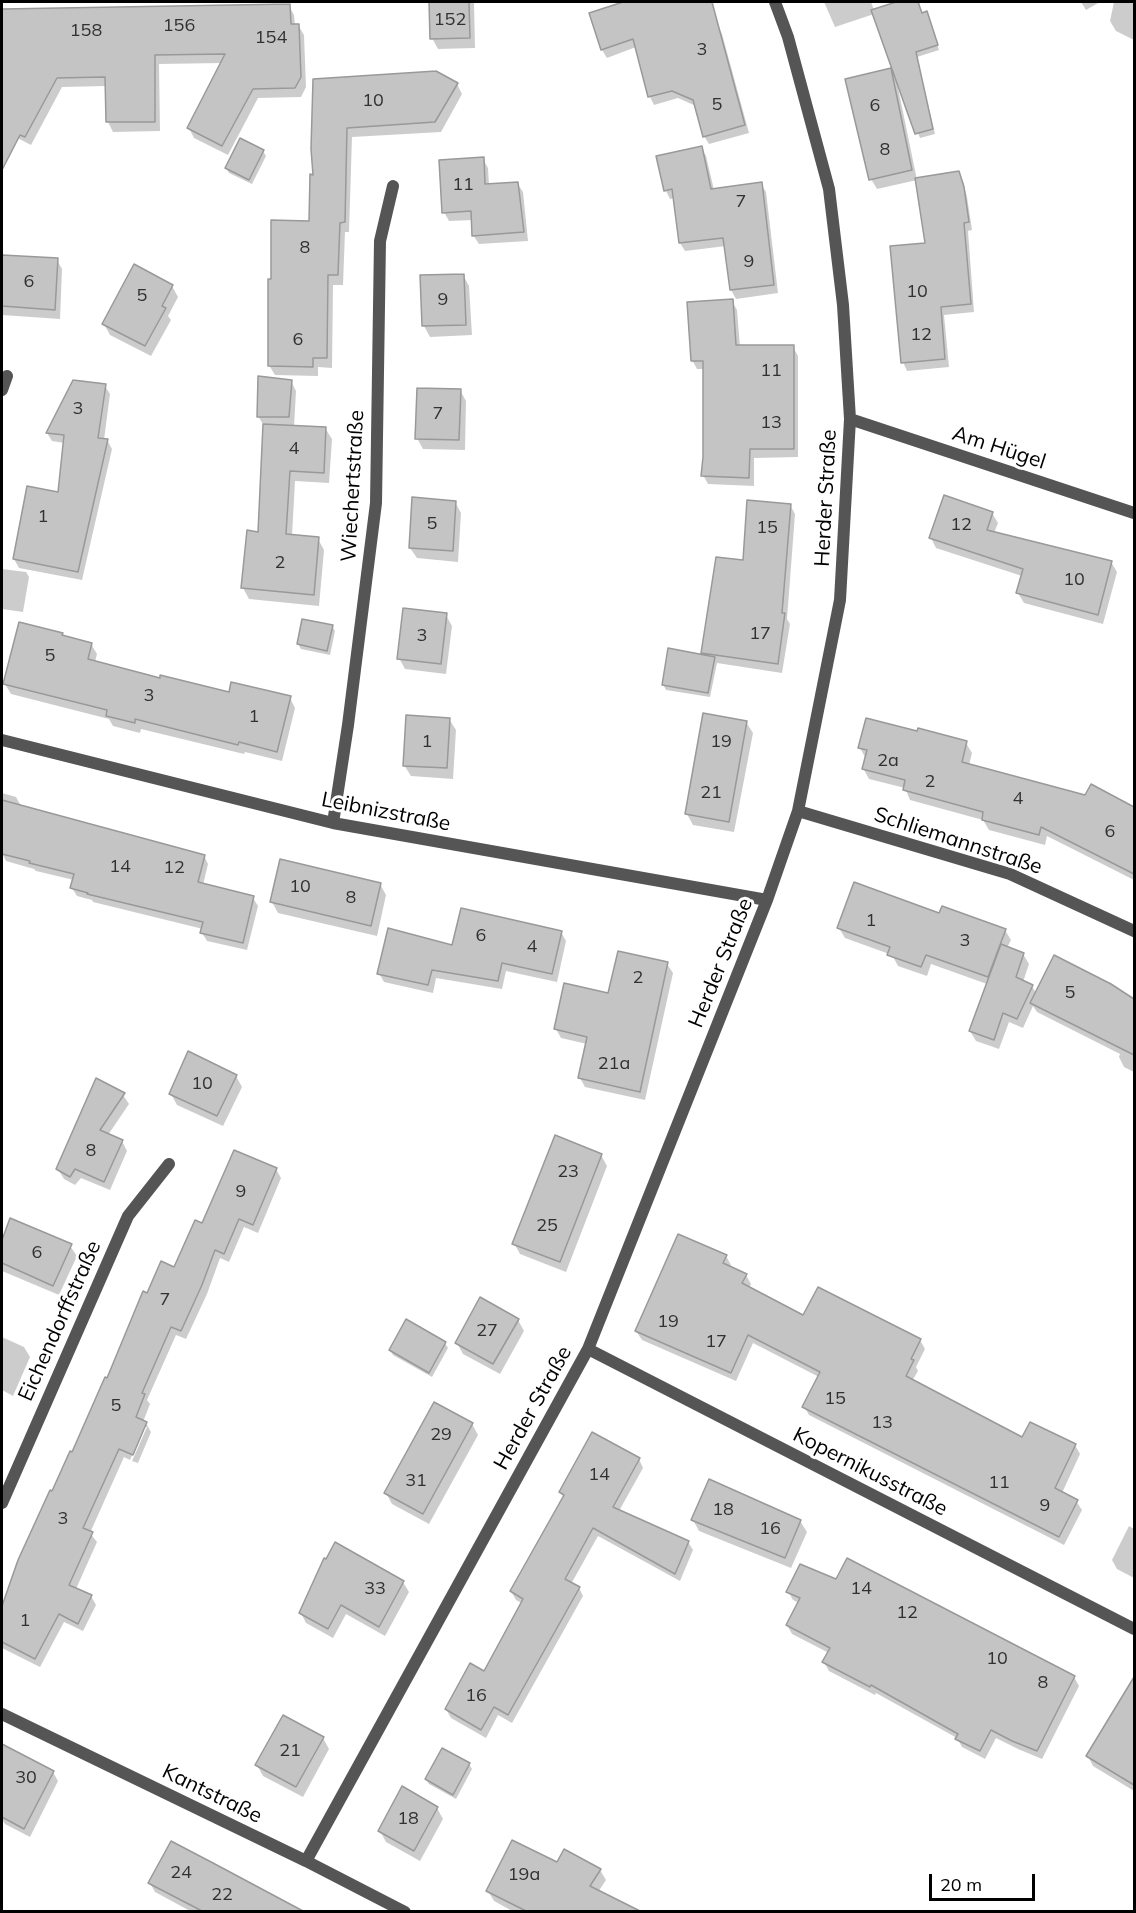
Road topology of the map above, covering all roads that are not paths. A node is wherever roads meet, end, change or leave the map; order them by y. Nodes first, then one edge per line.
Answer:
1 (775, 2) edge
2 (393, 186) dead end
3 (7, 376) dead end
4 (2, 390) edge
5 (850, 420) junction
6 (1134, 513) edge
7 (2, 740) edge
8 (798, 811) junction
9 (333, 823) junction
10 (767, 900) junction
11 (1134, 931) edge
12 (169, 1164) dead end
13 (588, 1349) junction
14 (2, 1503) edge
15 (1134, 1629) edge
16 (2, 1714) edge
17 (306, 1861) junction
18 (405, 1911) edge

1 - 5 street, Herder Straße
2 - 9 street, Wiechertstraße
3 - 4 street
5 - 6 street, Am Hügel
5 - 8 street, Herder Straße
7 - 9 street, Leibnizstraße
8 - 10 street, Herder Straße
8 - 11 street, Schliemannstraße
9 - 10 street, Leibnizstraße
10 - 13 street, Herder Straße
12 - 14 street, Eichendorffstraße
13 - 15 street, Kopernikusstraße
13 - 17 street, Herder Straße
16 - 17 street, Kantstraße
17 - 18 street, Kantstraße

